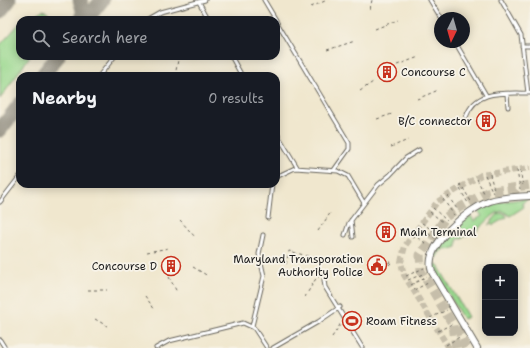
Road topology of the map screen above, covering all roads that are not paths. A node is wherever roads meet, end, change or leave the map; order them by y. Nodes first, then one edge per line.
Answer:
1 (205, 0) edge
2 (264, 0) edge
3 (430, 0) edge
4 (501, 0) edge
5 (199, 2) junction
6 (437, 12) edge
7 (153, 16) edge
8 (207, 16) edge
9 (274, 16) edge
10 (280, 27) edge
11 (522, 46) junction
12 (530, 46) edge
13 (459, 48) edge
14 (112, 60) edge
15 (233, 60) edge
16 (102, 72) edge
17 (240, 72) edge
18 (529, 93) edge
19 (507, 94) junction
20 (486, 95) junction
21 (508, 107) dead end
22 (466, 117) dead end
23 (280, 139) edge
24 (419, 150) dead end
25 (297, 167) junction
26 (334, 170) junction
27 (280, 175) edge
28 (16, 181) edge
29 (272, 188) edge
30 (514, 194) tunnel mouth
31 (530, 196) edge
32 (492, 201) junction
33 (0, 202) edge
34 (364, 203) junction
35 (268, 218) dead end
36 (351, 220) junction
37 (263, 234) dead end
38 (345, 235) dead end
39 (353, 237) dead end
40 (436, 239) tunnel mouth
41 (431, 258) junction
42 (324, 280) dead end
43 (339, 307) junction
44 (252, 326) junction
45 (0, 340) edge
46 (362, 347) dead end
47 (5, 348) edge
48 (156, 348) edge
49 (267, 348) edge
50 (273, 348) edge
51 (477, 348) edge

1 - 5 lane
2 - 9 lane
3 - 6 lane
4 - 11 lane
5 - 7 lane
5 - 8 lane
10 - 26 lane
11 - 12 lane
11 - 18 lane
13 - 20 lane
14 - 16 lane
15 - 17 lane
18 - 19 lane
19 - 20 lane
19 - 21 lane
20 - 22 lane
23 - 25 lane
24 - 34 lane
25 - 26 lane
25 - 27 lane
26 - 34 lane
28 - 33 lane
29 - 35 lane
30 - 32 street
31 - 32 street
32 - 41 street
34 - 36 lane
36 - 38 lane
36 - 39 lane
37 - 44 lane
40 - 41 street
41 - 51 street
42 - 43 lane
43 - 46 lane
43 - 50 lane
44 - 48 lane
44 - 49 lane
45 - 47 lane

